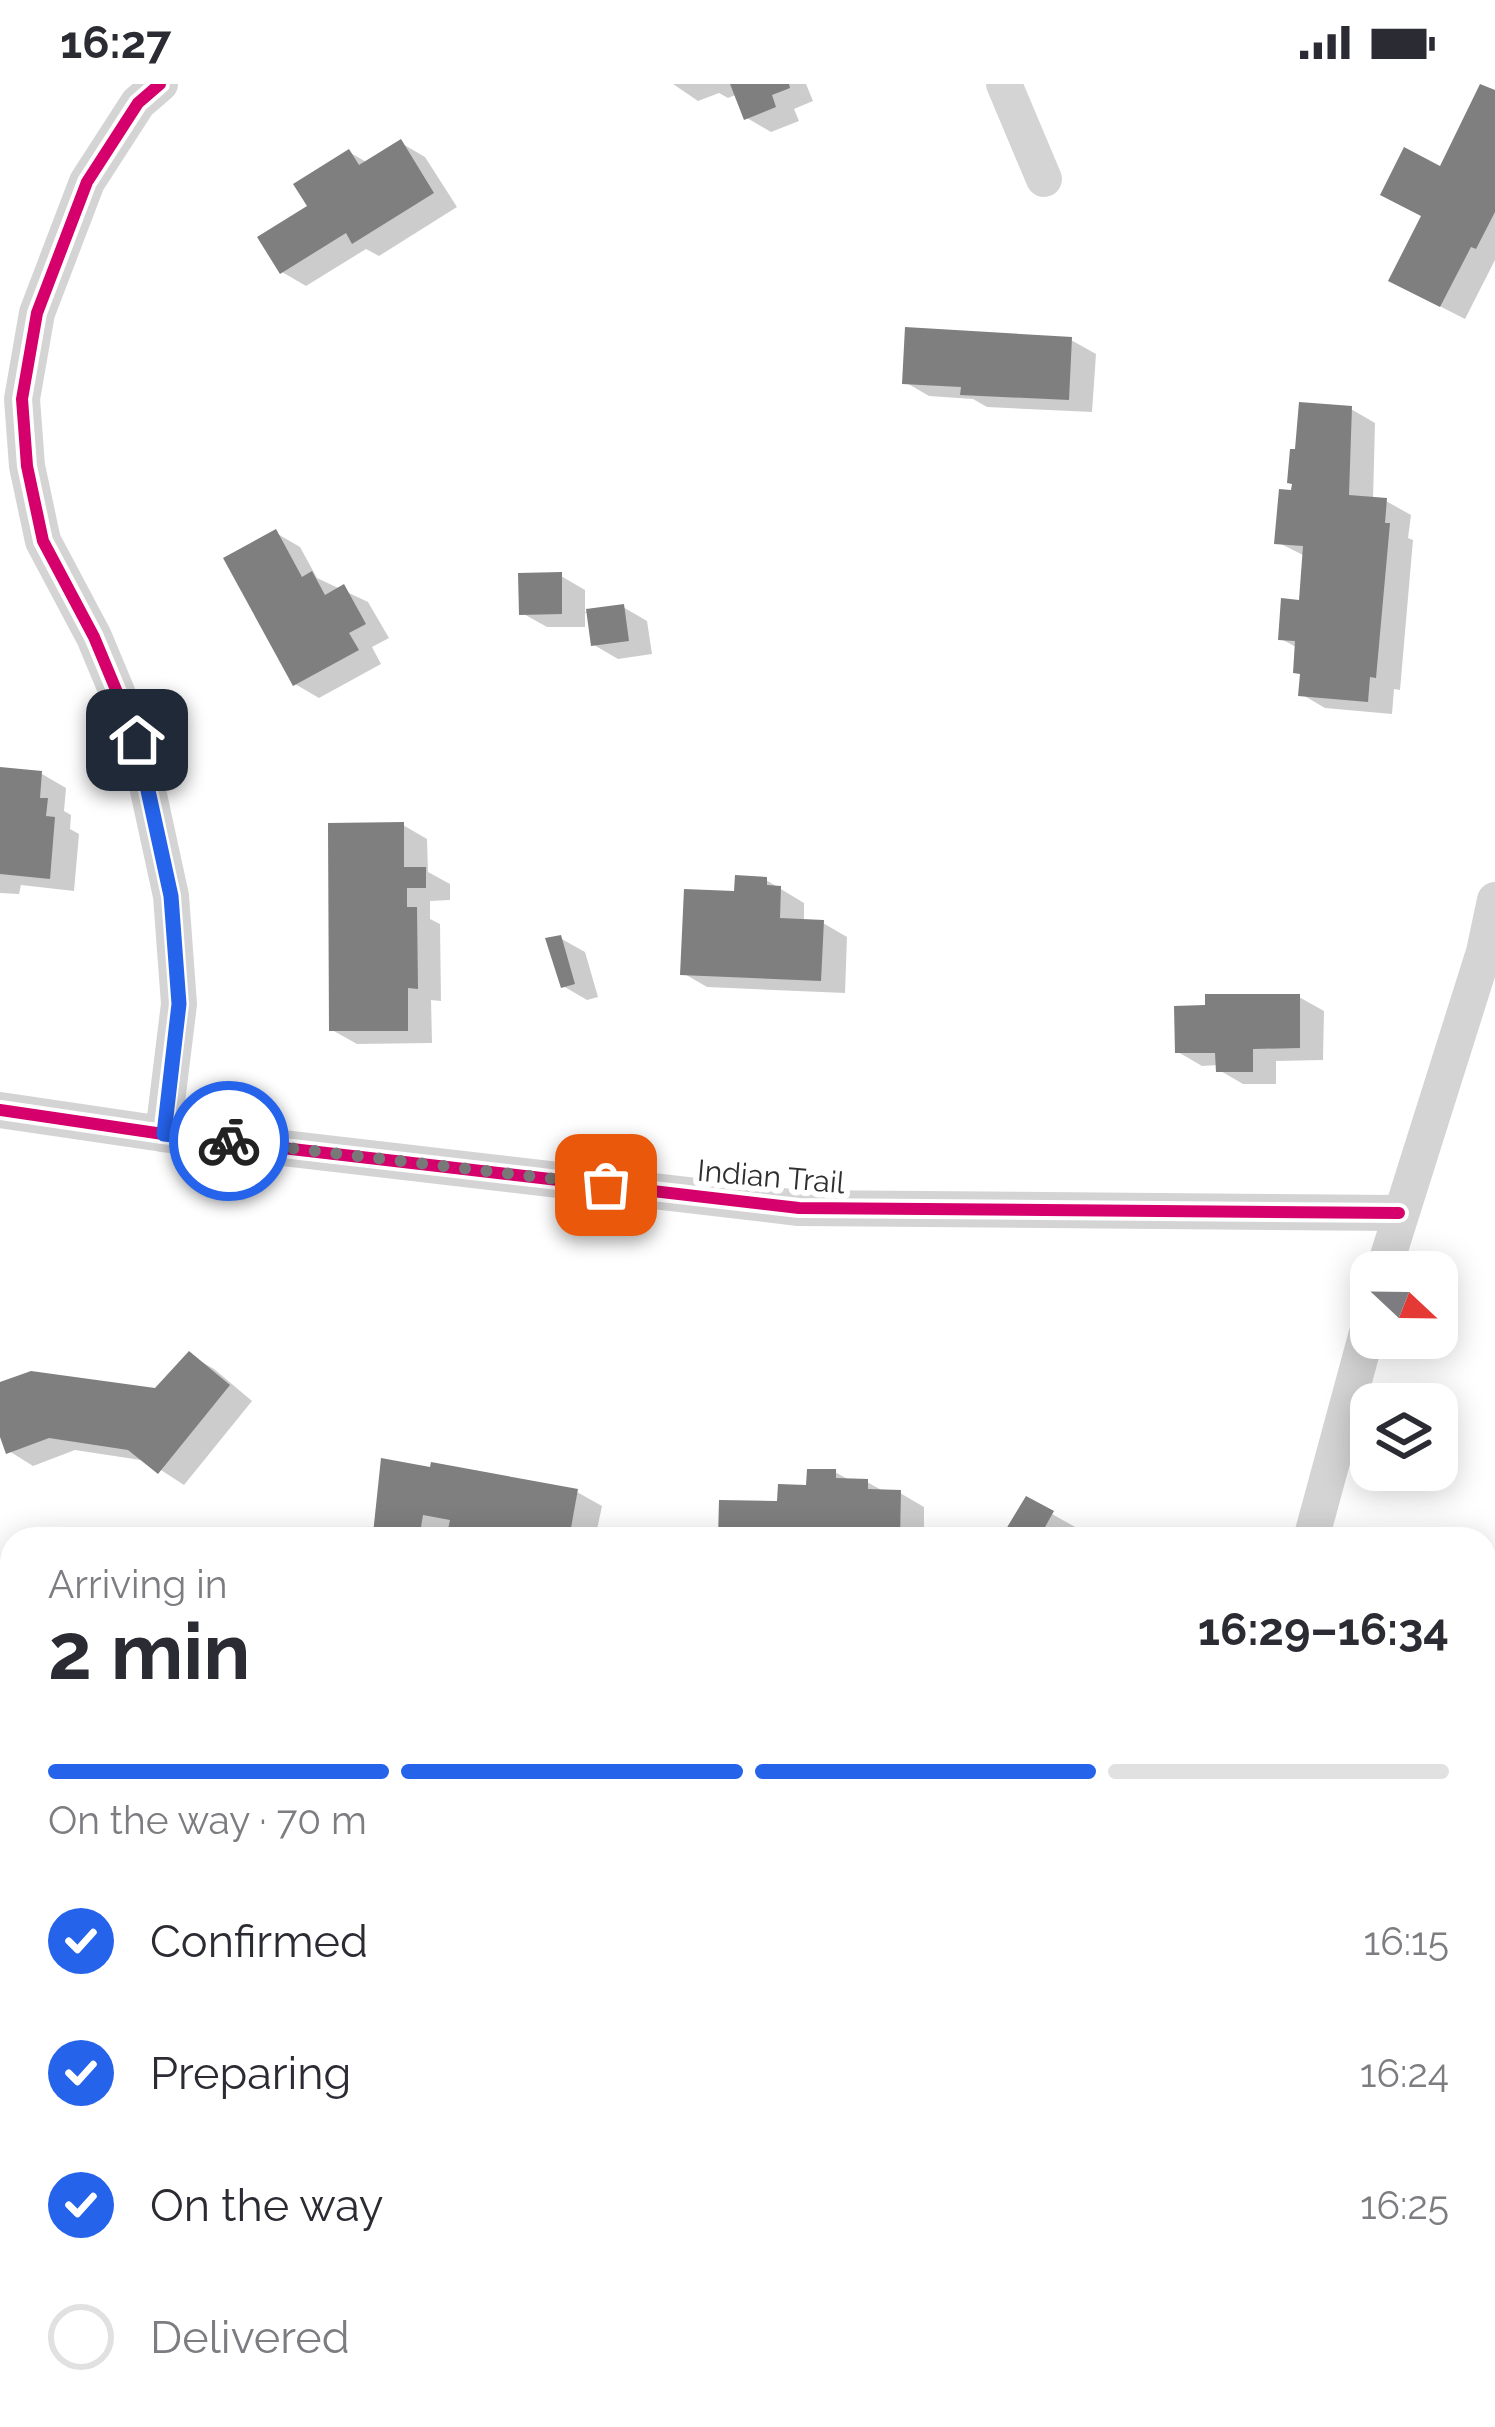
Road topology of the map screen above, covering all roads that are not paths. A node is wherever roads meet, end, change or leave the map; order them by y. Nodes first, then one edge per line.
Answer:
1 (160, 84) edge
2 (1004, 84) edge
3 (1044, 179) dead end
4 (1495, 900) edge
5 (0, 1110) edge
6 (164, 1134) junction
7 (1399, 1213) junction
8 (1389, 1251) edge
9 (1360, 1359) edge
10 (1314, 1527) edge

1 - 6 street
2 - 3 street
4 - 7 street
5 - 6 street, Indian Trail
6 - 7 street, Indian Trail
7 - 8 street
9 - 10 street

